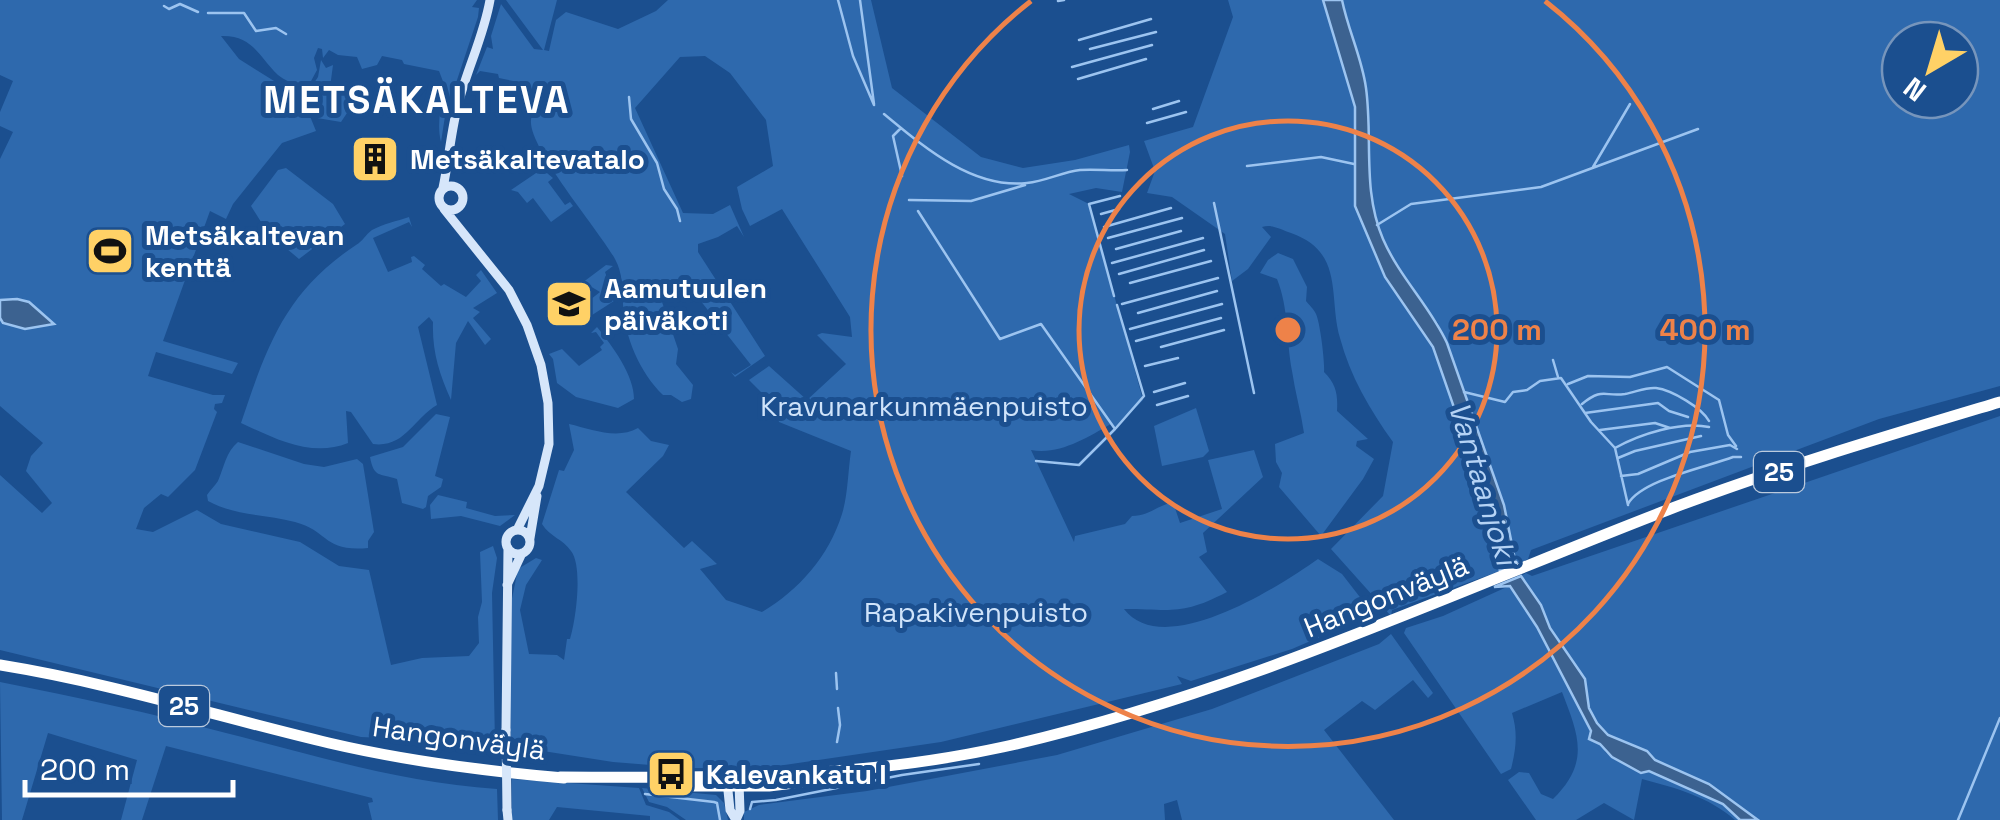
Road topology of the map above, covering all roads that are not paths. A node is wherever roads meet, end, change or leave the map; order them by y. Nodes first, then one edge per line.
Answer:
1 (490, 0) edge
2 (450, 161) junction
3 (442, 188) junction
4 (458, 188) junction
5 (460, 207) junction
6 (444, 209) junction
7 (467, 234) junction
8 (2000, 402) edge
9 (536, 493) junction
10 (516, 530) junction
11 (530, 538) junction
12 (508, 548) junction
13 (522, 554) junction
14 (507, 585) junction
15 (0, 665) edge
16 (733, 783) junction
17 (508, 815) edge
18 (736, 820) edge

1 - 2 street
2 - 3 street
2 - 4 street
3 - 4 street
3 - 6 street
4 - 5 street
5 - 6 street
5 - 7 street
6 - 7 street
7 - 9 street
8 - 16 highway, Hangonväylä / 25
9 - 10 street
9 - 11 street
10 - 11 street
10 - 12 street
11 - 13 street
12 - 13 street
12 - 14 street
13 - 14 street
14 - 17 street, bridge
15 - 16 highway, Hangonväylä / 25
16 - 18 street

